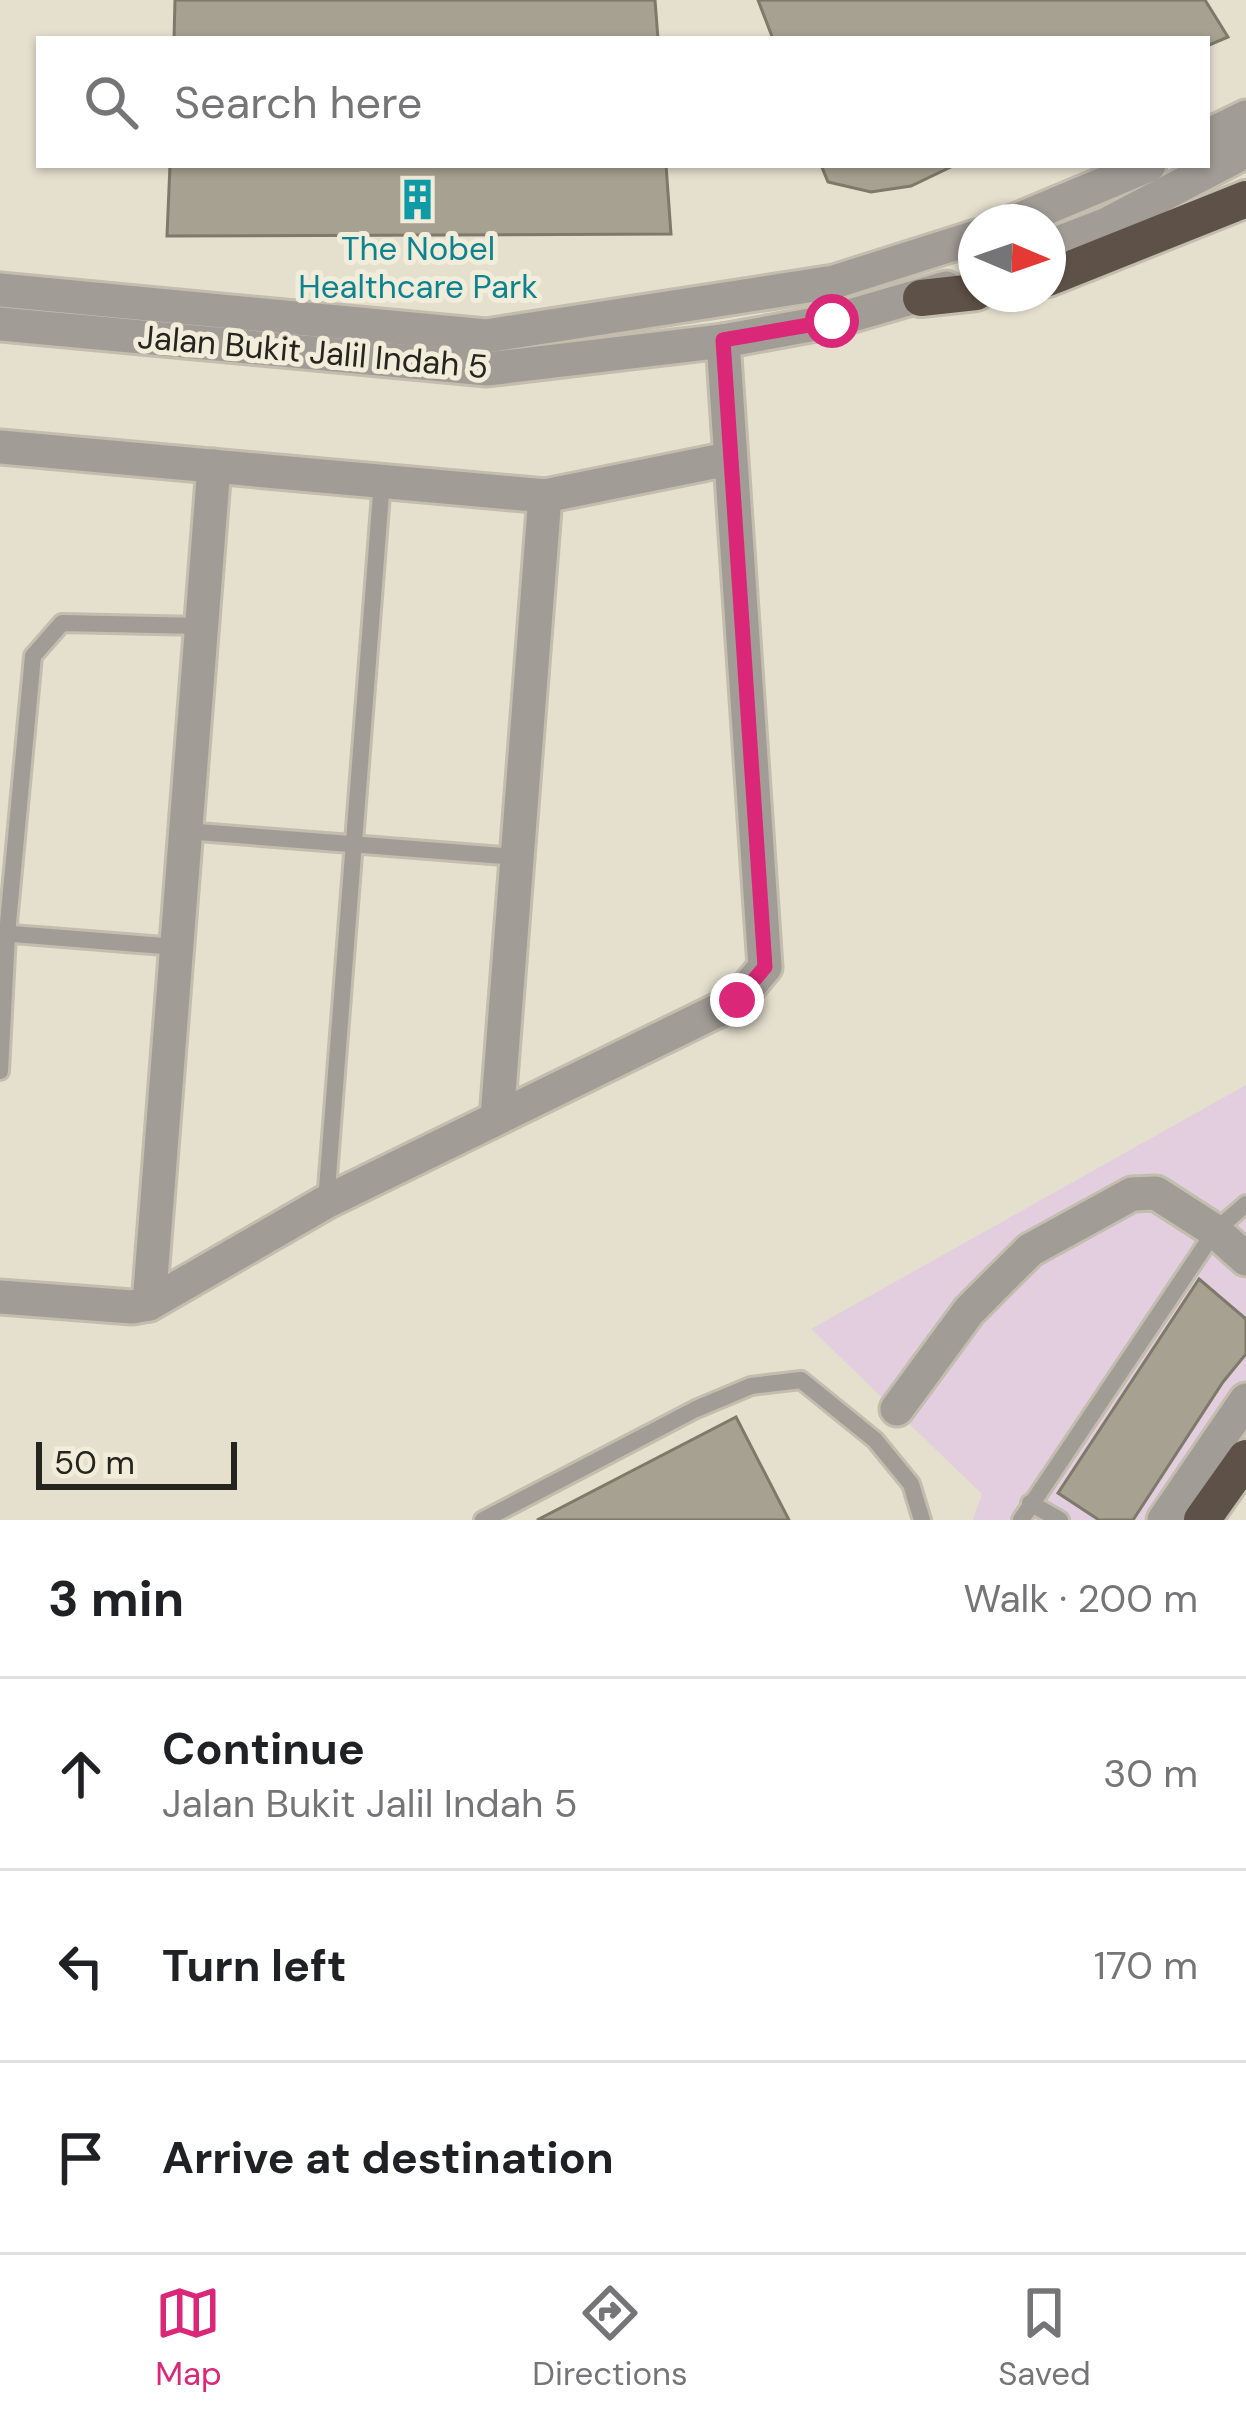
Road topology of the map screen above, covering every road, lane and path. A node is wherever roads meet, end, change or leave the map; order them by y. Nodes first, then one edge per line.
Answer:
1 (1246, 117) edge
2 (1210, 135) edge
3 (1246, 151) edge
4 (1142, 168) edge
5 (1246, 199) edge
6 (1055, 204) edge
7 (1066, 240) edge
8 (958, 243) edge
9 (1066, 271) edge
10 (958, 283) edge
11 (0, 290) edge
12 (958, 294) edge
13 (921, 298) junction
14 (0, 324) edge
15 (723, 340) junction
16 (0, 447) edge
17 (728, 460) junction
18 (214, 466) junction
19 (382, 481) junction
20 (545, 496) junction
21 (201, 626) junction
22 (185, 831) junction
23 (354, 844) junction
24 (517, 857) junction
25 (4, 934) edge
26 (176, 947) junction
27 (0, 1071) edge
28 (497, 1118) junction
29 (326, 1202) junction
30 (1246, 1204) edge
31 (1215, 1231) junction
32 (1246, 1259) edge
33 (0, 1297) edge
34 (149, 1304) junction
35 (1246, 1400) edge
36 (897, 1409) joint
37 (874, 1440) junction
38 (1246, 1458) edge
39 (1026, 1512) edge
40 (483, 1520) edge
41 (922, 1520) edge
42 (1060, 1520) edge
43 (1164, 1520) edge
44 (1202, 1520) edge

1 - 2 street
3 - 7 street
4 - 6 street
5 - 9 highway
8 - 11 street, Jalan Bukit Jalil Indah 5
10 - 13 street, Jalan Bukit Jalil Indah 5
12 - 13 highway
13 - 15 street, Jalan Bukit Jalil Indah 5
14 - 15 street, Jalan Bukit Jalil Indah 5
15 - 17 street
16 - 18 street
17 - 20 street
17 - 28 street
18 - 19 street
18 - 21 street
19 - 20 street
19 - 23 lane
20 - 24 street
21 - 22 street
21 - 25 lane
22 - 23 lane
22 - 26 street
23 - 24 lane
23 - 29 lane
24 - 28 street
25 - 26 lane
25 - 27 lane
26 - 34 street
28 - 29 street
29 - 34 street
30 - 31 lane
31 - 32 street
31 - 36 street
31 - 39 lane
33 - 34 street
35 - 43 street
36 - 37 lane
37 - 40 lane
37 - 41 lane
38 - 44 highway
39 - 42 lane

